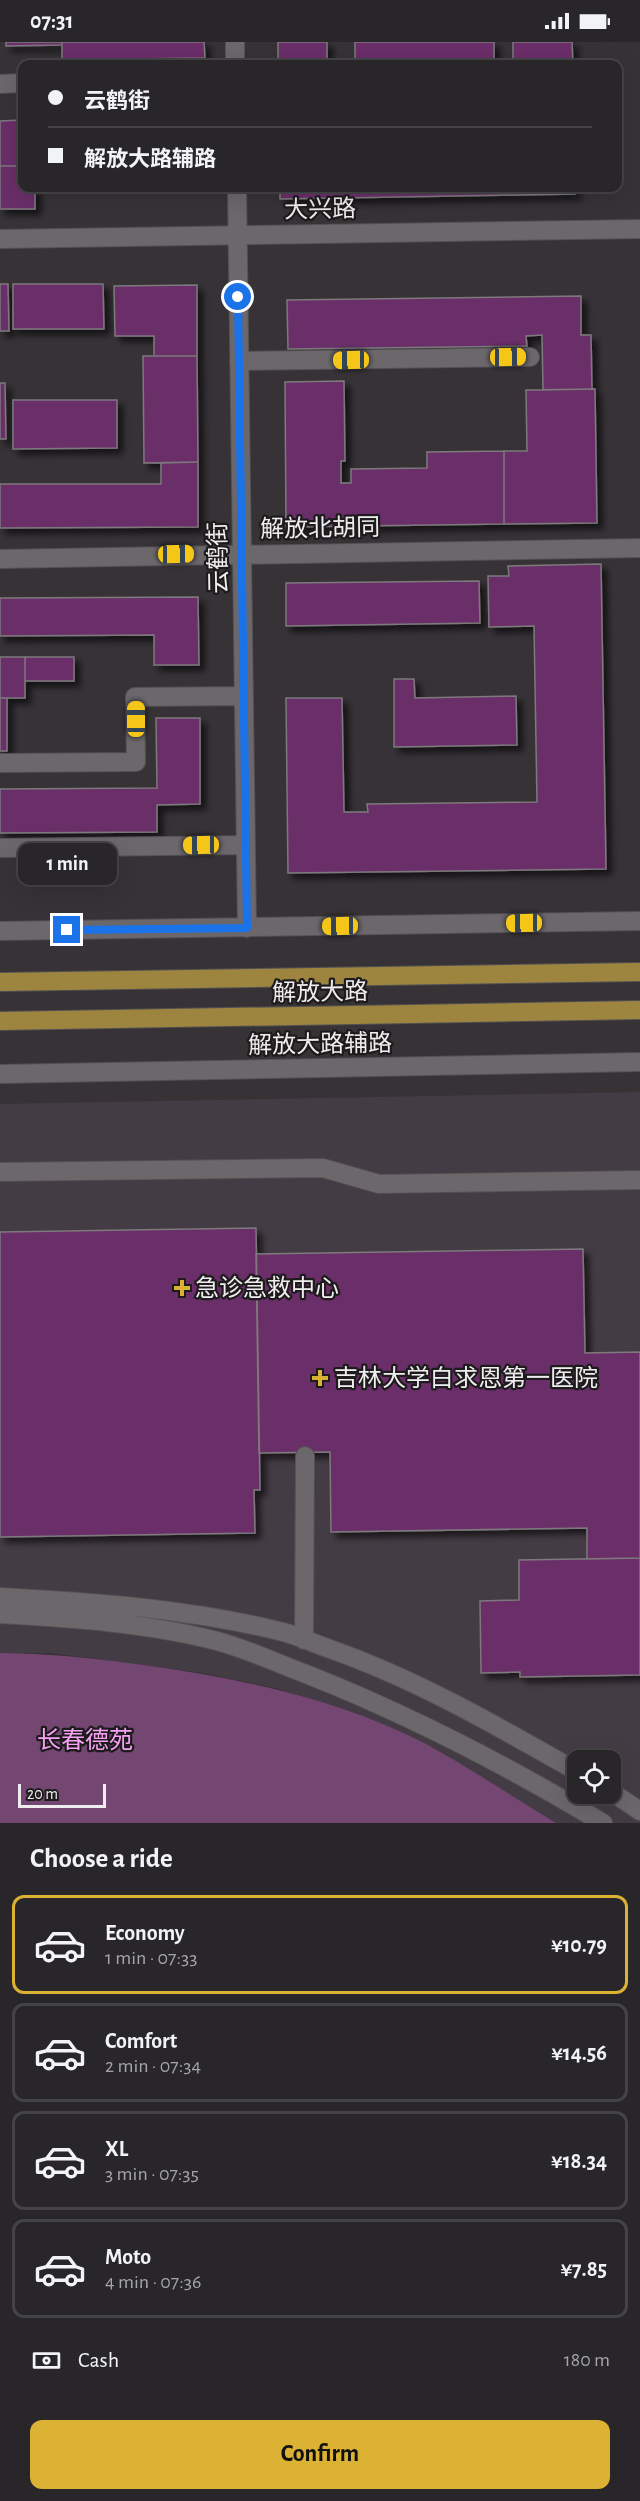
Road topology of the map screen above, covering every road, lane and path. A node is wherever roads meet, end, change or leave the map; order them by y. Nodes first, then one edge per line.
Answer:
1 (235, 42) edge
2 (235, 60) edge
3 (18, 83) edge
4 (0, 84) edge
5 (237, 192) edge
6 (640, 229) edge
7 (237, 234) junction
8 (0, 238) edge
9 (530, 357) dead end
10 (239, 361) junction
11 (640, 548) edge
12 (242, 553) junction
13 (0, 559) edge
14 (244, 696) junction
15 (0, 763) edge
16 (246, 845) junction
17 (0, 848) edge
18 (640, 921) edge
19 (247, 928) junction
20 (0, 931) edge
21 (640, 972) edge
22 (0, 982) edge
23 (640, 1010) edge
24 (0, 1021) edge
25 (640, 1062) edge
26 (0, 1074) edge
27 (0, 1172) edge
28 (640, 1180) edge
29 (305, 1456) dead end
30 (0, 1597) edge
31 (0, 1614) edge
32 (304, 1640) junction
33 (567, 1766) edge
34 (621, 1798) edge
35 (640, 1811) edge
36 (603, 1823) edge

1 - 2 street
3 - 4 street
5 - 7 street, 云鹤街
6 - 7 street, 大兴路
7 - 8 street, 大兴路
7 - 10 street, 云鹤街
9 - 10 street
10 - 12 street, 云鹤街
11 - 12 street, 解放北胡同
12 - 13 street, 解放北胡同
12 - 14 street, 云鹤街
14 - 15 street
14 - 16 street, 云鹤街
16 - 17 street
16 - 19 street, 云鹤街
18 - 19 street
19 - 20 street
21 - 22 main road, 解放大路
23 - 24 main road, 解放大路
25 - 26 street, 解放大路辅路
27 - 28 street
29 - 32 street
30 - 32 street
31 - 36 street
32 - 33 street
34 - 35 street

